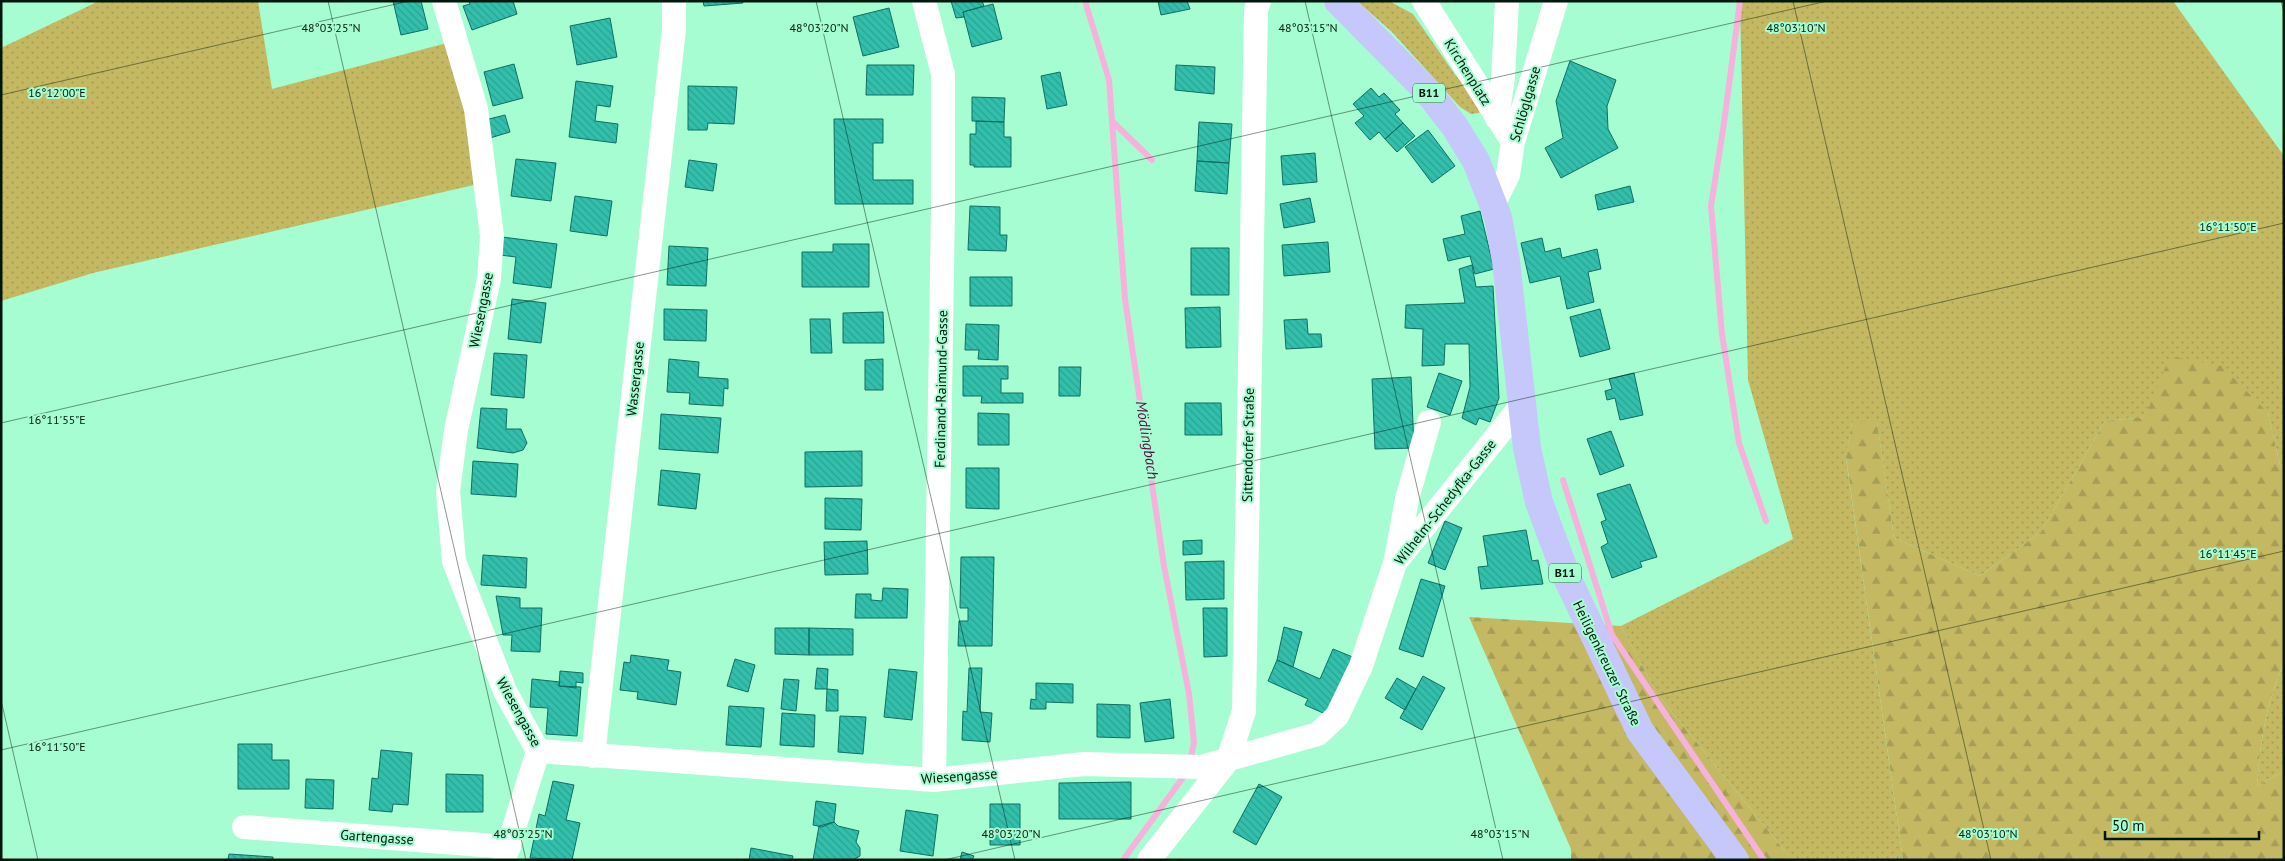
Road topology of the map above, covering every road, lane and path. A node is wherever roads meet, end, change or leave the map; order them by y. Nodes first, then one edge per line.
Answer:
1 (444, 1) edge
2 (674, 1) edge
3 (924, 1) edge
4 (1259, 1) edge
5 (1338, 1) edge
6 (1424, 1) edge
7 (1507, 1) edge
8 (1556, 1) edge
9 (1498, 118) junction
10 (1513, 142) junction
11 (1493, 206) junction
12 (1521, 406) junction
13 (1429, 422) dead end
14 (1401, 556) junction
15 (538, 751) junction
16 (593, 756) junction
17 (1228, 760) junction
18 (934, 780) junction
19 (244, 827) dead end
20 (506, 853) edge
21 (1149, 860) edge
22 (1735, 860) edge

1 - 15 street, Wiesengasse
2 - 16 street, Wassergasse
3 - 18 street, Ferdinand-Raimund-Gasse
4 - 17 street, Sittendorfer Straße
5 - 11 main road, B11
6 - 9 street, Kirchenplatz
7 - 9 street
8 - 10 street, Schlöglgasse
9 - 10 street, Kirchenplatz
10 - 11 street, Schlöglgasse
11 - 12 main road, Heiligenkreuzer Straße / B11
12 - 14 street, Wilhelm-Schedyfka-Gasse
12 - 22 main road, Heiligenkreuzer Straße / B11
13 - 14 street
14 - 17 street, Wilhelm-Schedyfka-Gasse
15 - 16 street, Wiesengasse
15 - 20 street
16 - 18 street, Wiesengasse
17 - 18 street, Wiesengasse
17 - 21 street, Sittendorfer Straße
19 - 20 street, Gartengasse

